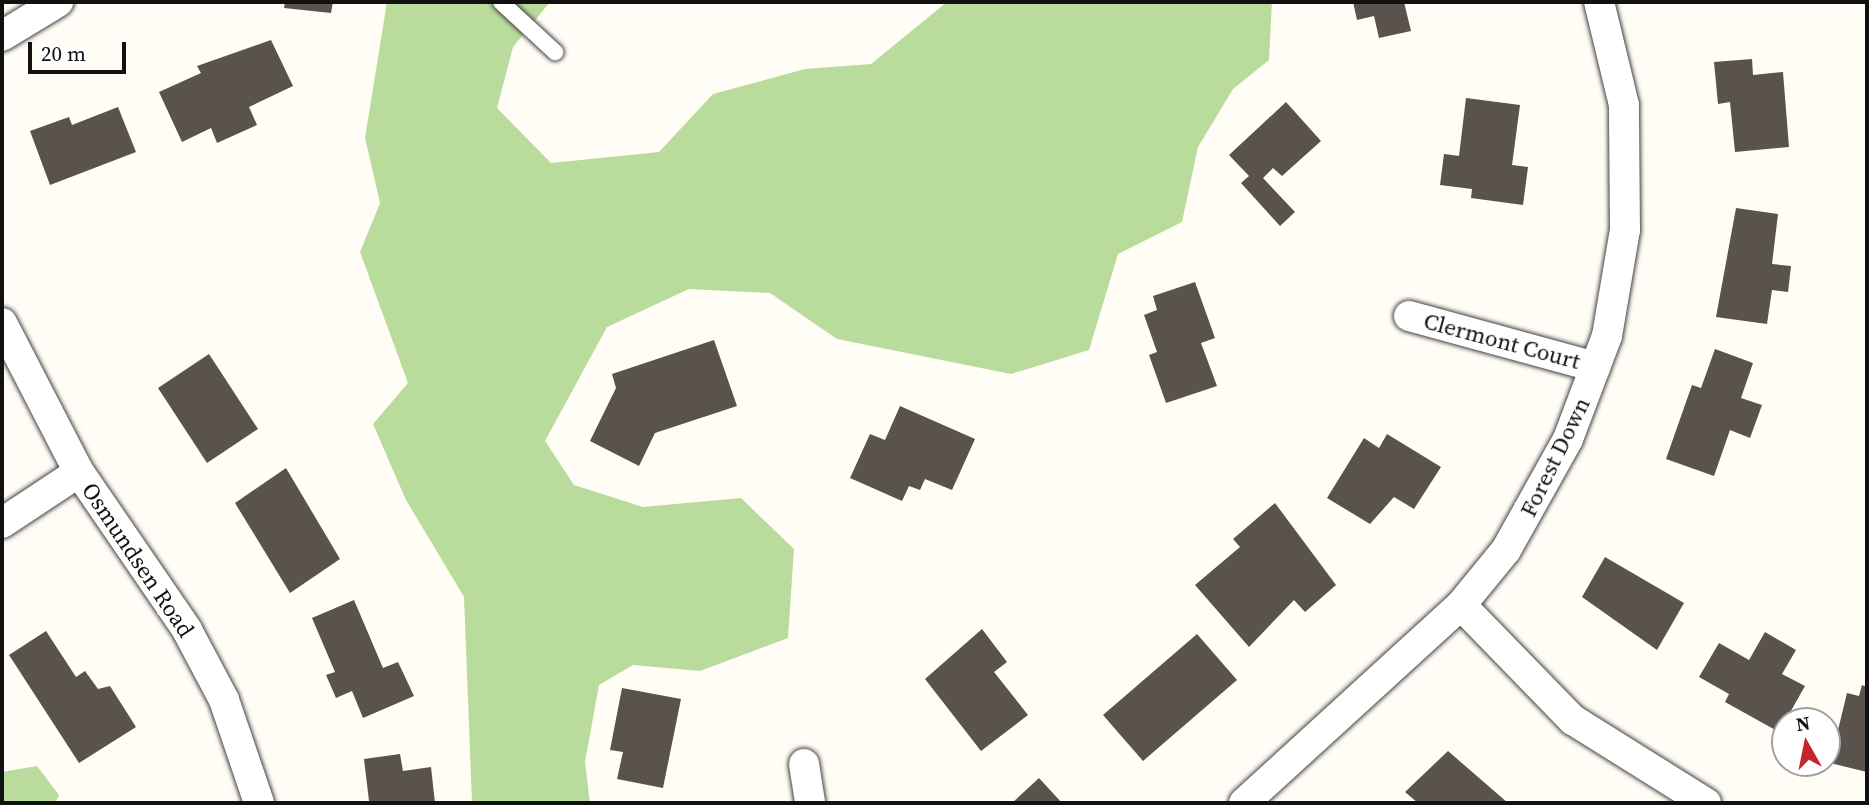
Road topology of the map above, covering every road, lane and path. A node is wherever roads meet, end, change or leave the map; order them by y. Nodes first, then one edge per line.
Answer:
1 (58, 2) edge
2 (501, 2) edge
3 (1600, 2) edge
4 (2, 36) edge
5 (555, 52) dead end
6 (1409, 316) dead end
7 (2, 323) edge
8 (1595, 367) junction
9 (79, 472) junction
10 (2, 523) edge
11 (1461, 605) junction
12 (804, 764) dead end
13 (259, 803) edge
14 (810, 803) edge
15 (1244, 803) edge
16 (1706, 803) edge

1 - 4 street
2 - 5 lane
3 - 8 street, Forest Down
6 - 8 street, Clermont Court
7 - 9 street, Osmundsen Road
8 - 11 street, Forest Down
9 - 10 street
9 - 13 street, Osmundsen Road
11 - 15 street, Forest Down
11 - 16 street
12 - 14 street

